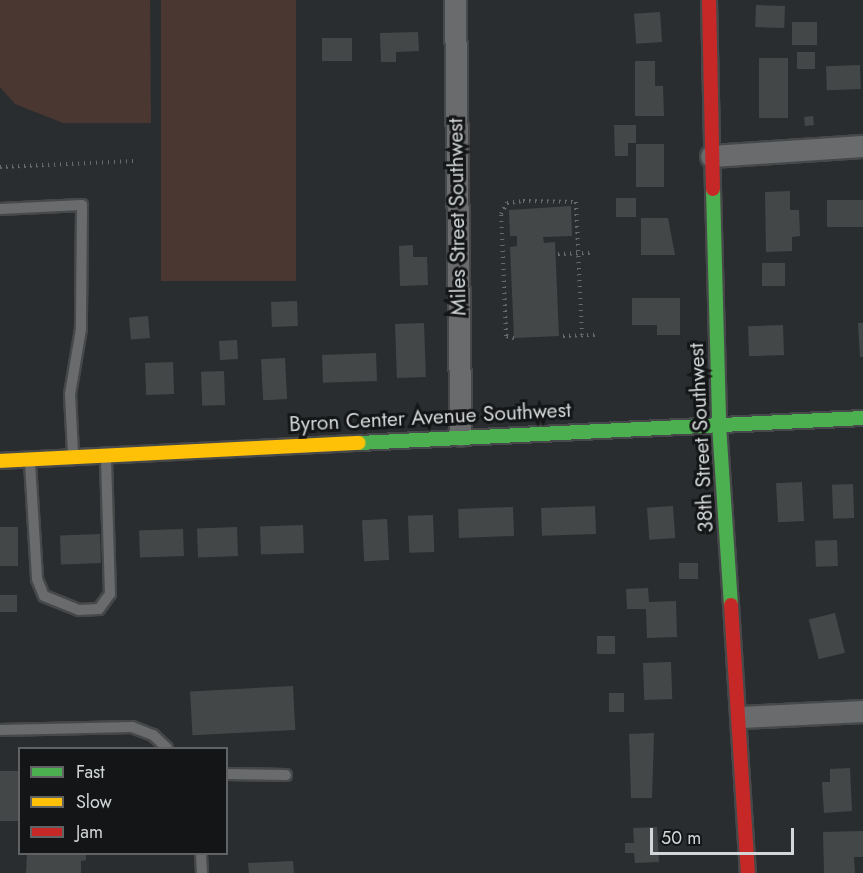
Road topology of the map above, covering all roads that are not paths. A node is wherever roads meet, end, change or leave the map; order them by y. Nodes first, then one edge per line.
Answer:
1 (455, 0) edge
2 (709, 0) edge
3 (863, 146) edge
4 (711, 156) junction
5 (0, 209) edge
6 (863, 418) edge
7 (718, 425) junction
8 (460, 435) junction
9 (105, 455) junction
10 (73, 457) junction
11 (30, 460) junction
12 (0, 461) edge
13 (863, 711) edge
14 (741, 717) junction
15 (0, 730) edge
16 (166, 747) edge
17 (228, 774) edge
18 (286, 775) dead end
19 (201, 855) edge
20 (202, 873) edge
21 (748, 873) edge

1 - 8 street, Miles Street Southwest
2 - 4 street, 38th Street Southwest
3 - 4 street
4 - 7 street, 38th Street Southwest
5 - 10 lane
6 - 7 street, Byron Center Avenue Southwest
7 - 8 street, Byron Center Avenue Southwest
7 - 14 street, 38th Street Southwest
8 - 9 street, Byron Center Avenue Southwest
9 - 10 street, Byron Center Avenue Southwest
9 - 11 lane
10 - 11 street, Byron Center Avenue Southwest
11 - 12 street, Byron Center Avenue Southwest
13 - 14 street
14 - 21 street, 38th Street Southwest
15 - 16 lane
17 - 18 lane
19 - 20 lane

